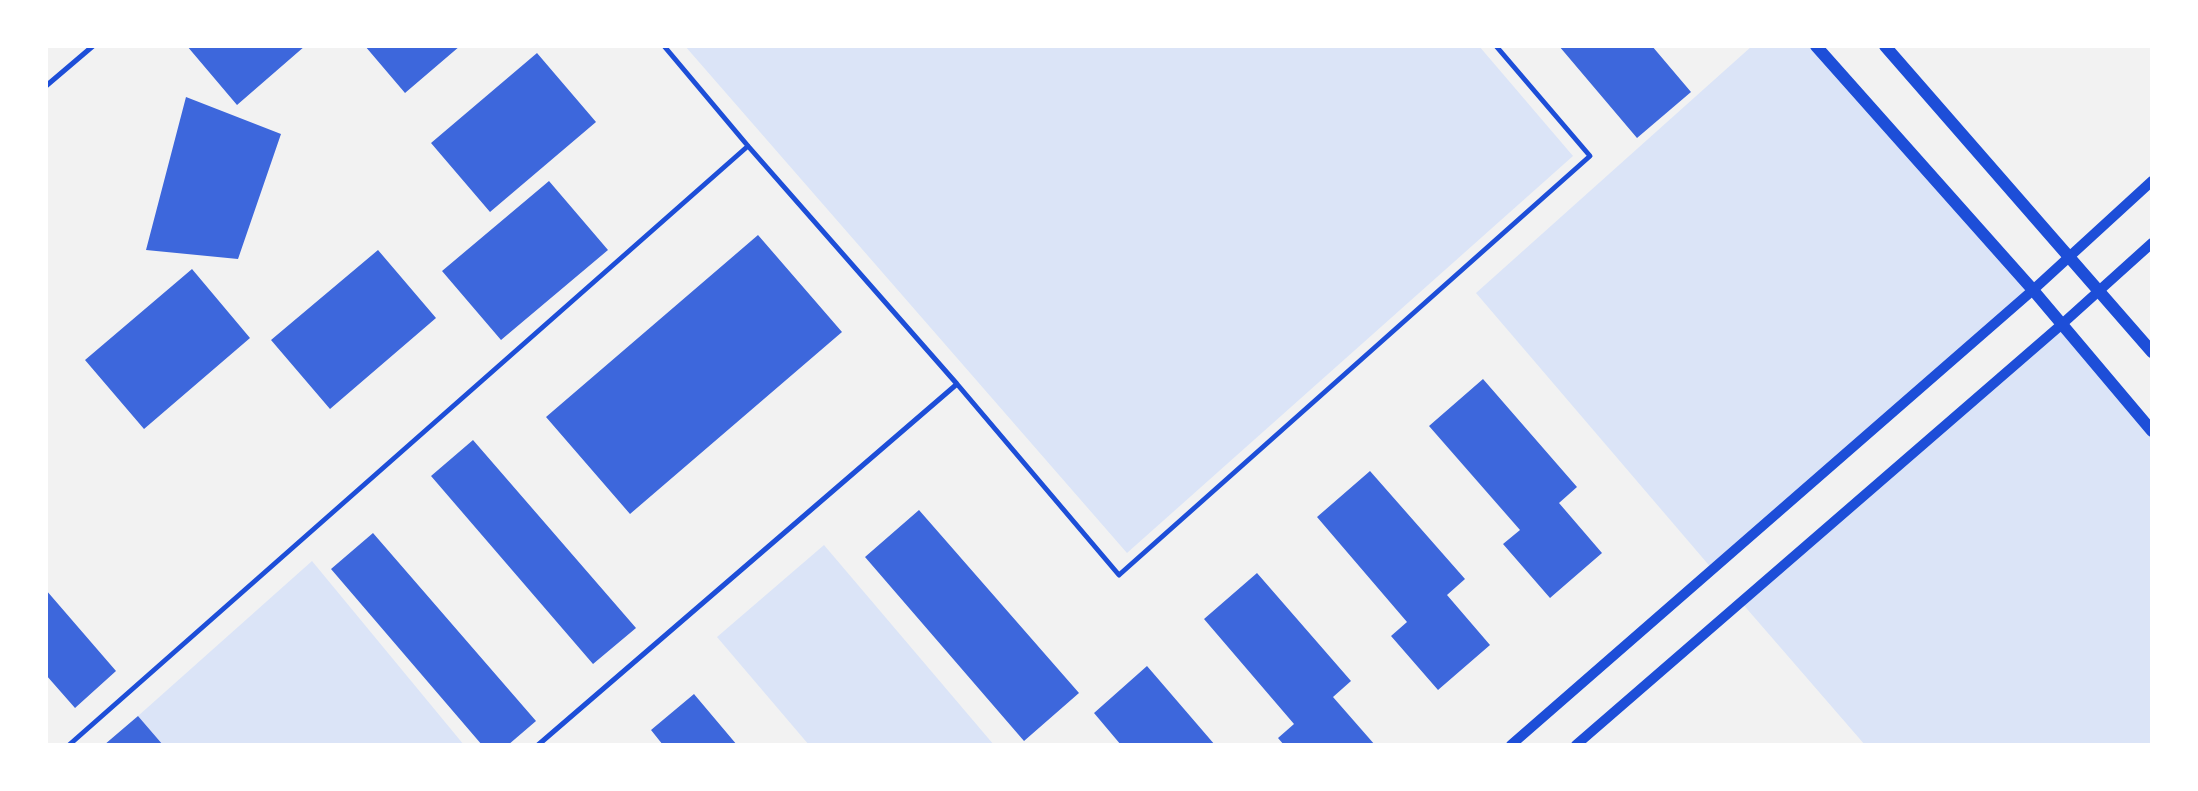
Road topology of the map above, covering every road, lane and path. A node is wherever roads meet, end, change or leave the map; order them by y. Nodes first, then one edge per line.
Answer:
1 (93, 46) edge
2 (664, 46) edge
3 (1496, 46) edge
4 (1816, 46) edge
5 (1885, 46) edge
6 (46, 86) edge
7 (748, 146) junction
8 (2152, 181) edge
9 (2152, 243) edge
10 (2070, 257) junction
11 (2032, 290) junction
12 (2098, 290) junction
13 (2061, 326) junction
14 (2152, 352) edge
15 (958, 384) junction
16 (2152, 432) edge
17 (69, 745) edge
18 (538, 745) edge
19 (1511, 745) edge
20 (1576, 745) edge

1 - 6 street
2 - 7 street
3 - 15 street
4 - 11 main road
5 - 10 main road
7 - 15 street
7 - 17 street
8 - 10 main road
9 - 12 main road
10 - 11 main road
10 - 12 main road
11 - 13 main road
11 - 19 main road
12 - 13 main road
12 - 14 main road
13 - 16 main road
13 - 20 main road
15 - 18 street

